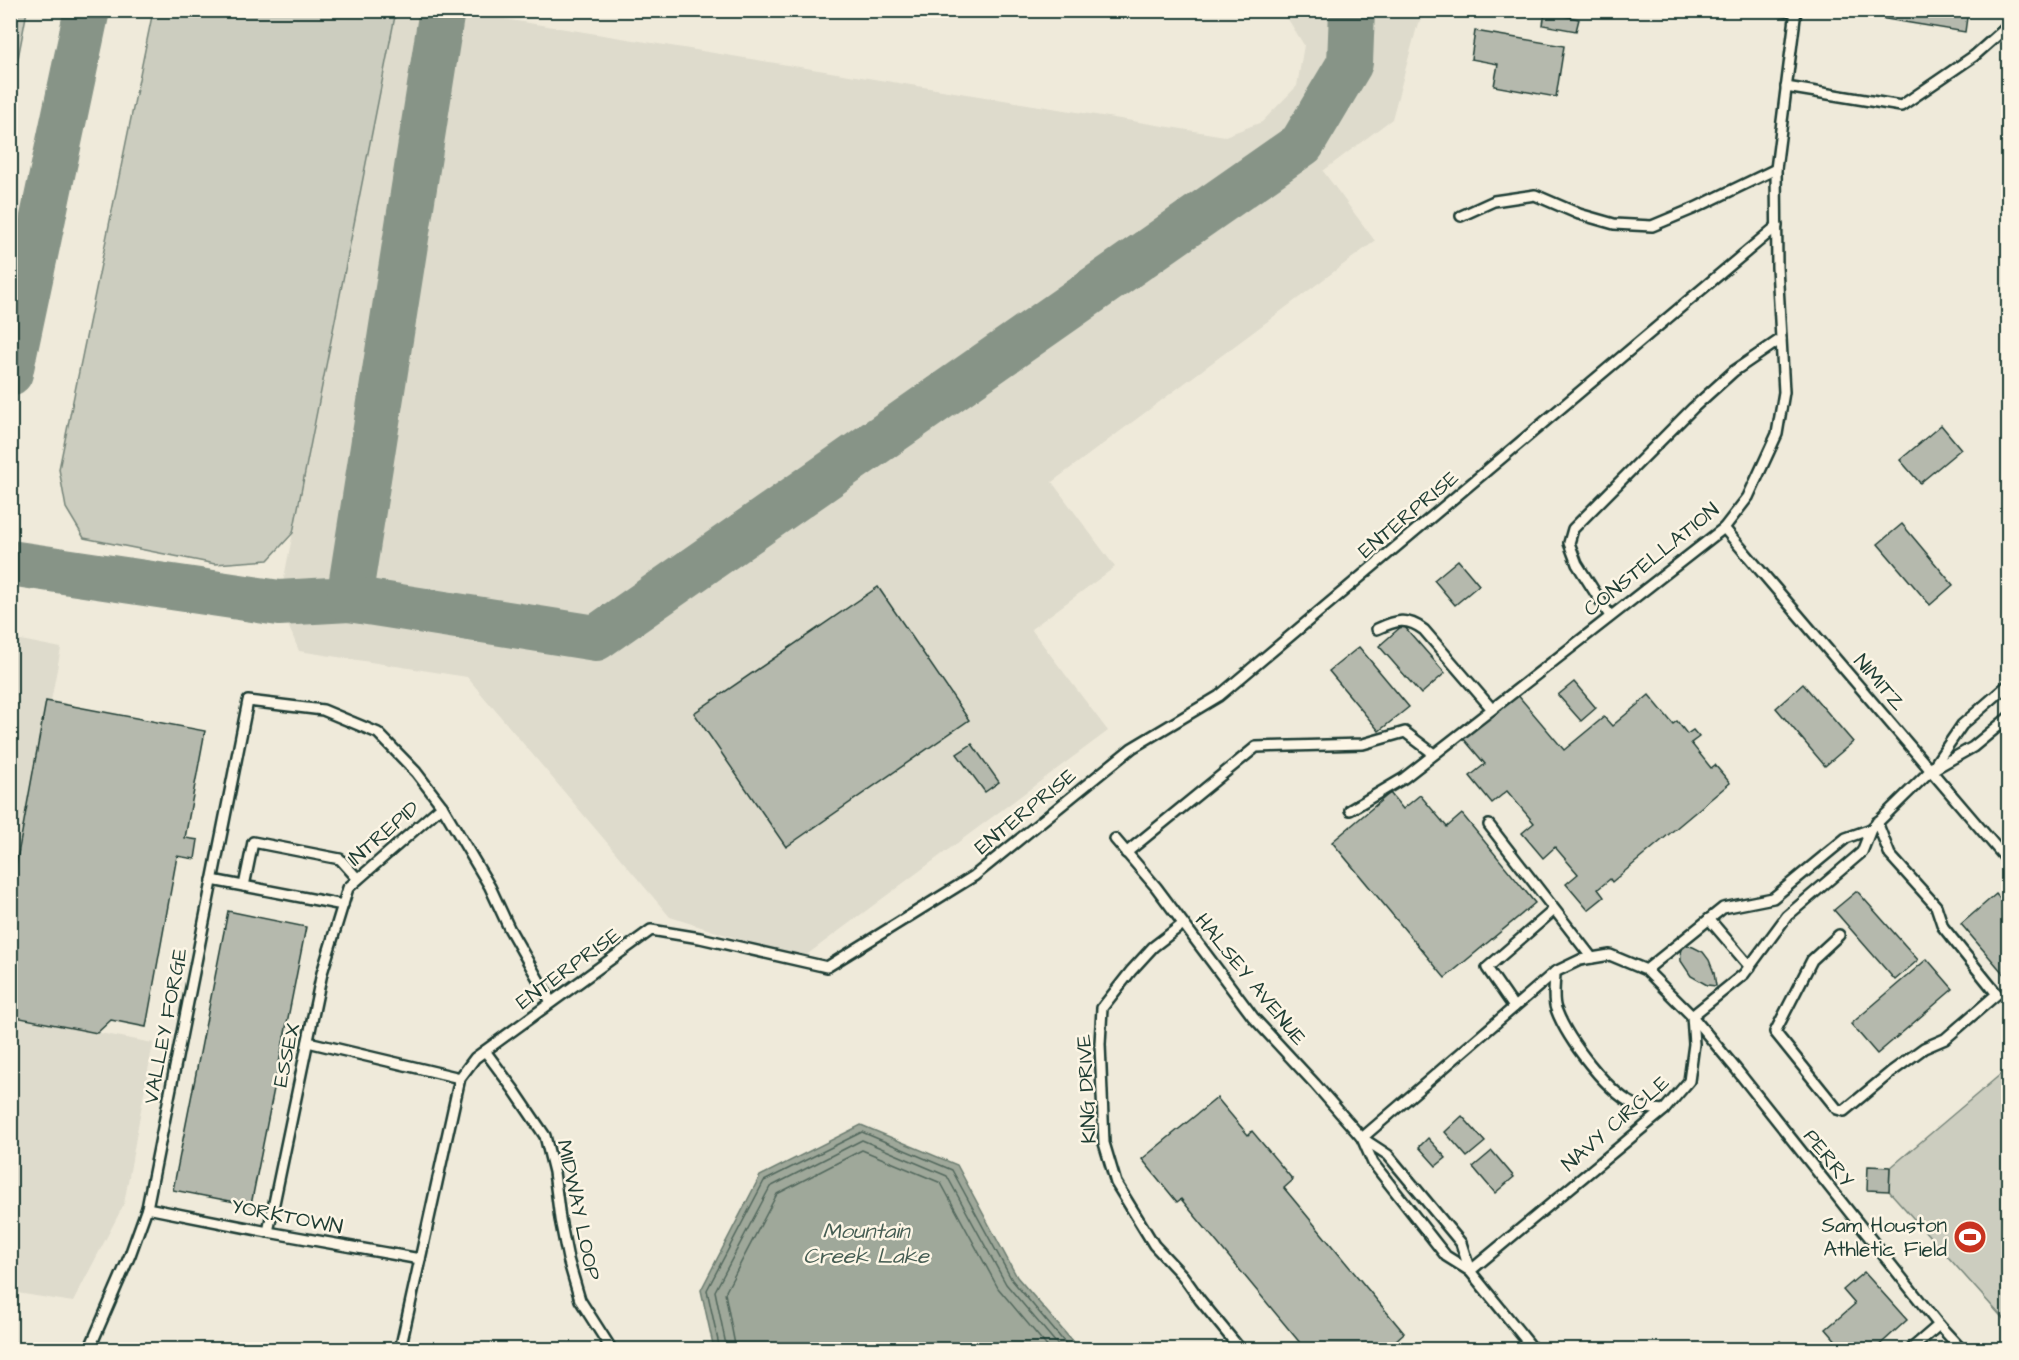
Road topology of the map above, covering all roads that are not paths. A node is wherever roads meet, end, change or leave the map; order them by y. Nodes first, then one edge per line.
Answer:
1 (1781, 10) edge
2 (1796, 11) edge
3 (2008, 26) edge
4 (1786, 87) junction
5 (1776, 169) junction
6 (1461, 216) dead end
7 (1777, 226) junction
8 (1781, 339) junction
9 (1724, 528) junction
10 (1610, 616) junction
11 (1377, 628) dead end
12 (2008, 687) edge
13 (1492, 709) junction
14 (2008, 717) edge
15 (1434, 754) junction
16 (1931, 770) junction
17 (442, 806) junction
18 (1350, 810) dead end
19 (1489, 825) dead end
20 (1874, 825) junction
21 (1115, 839) dead end
22 (1126, 852) junction
23 (2008, 861) edge
24 (358, 879) junction
25 (212, 880) junction
26 (244, 886) junction
27 (348, 888) joint
28 (343, 905) junction
29 (1554, 910) junction
30 (1709, 919) junction
31 (1183, 924) junction
32 (1839, 935) dead end
33 (1592, 958) junction
34 (1750, 967) junction
35 (1646, 970) junction
36 (1555, 972) junction
37 (551, 1002) junction
38 (1514, 1007) junction
39 (1692, 1017) junction
40 (308, 1042) junction
41 (485, 1051) junction
42 (460, 1078) junction
43 (1664, 1110) junction
44 (1362, 1138) junction
45 (1424, 1199) junction
46 (147, 1208) junction
47 (1410, 1211) junction
48 (268, 1232) junction
49 (420, 1259) junction
50 (1470, 1271) junction
51 (1939, 1325) junction
52 (89, 1350) edge
53 (400, 1350) edge
54 (612, 1350) edge
55 (1241, 1350) edge
56 (1534, 1350) edge
57 (1910, 1350) edge
58 (1962, 1350) edge

1 - 2 lane
2 - 4 lane, CONSTELLATION
3 - 4 lane
4 - 5 lane, CONSTELLATION
5 - 6 lane
5 - 7 lane, CONSTELLATION
7 - 8 lane, CONSTELLATION
7 - 37 lane, ENTERPRISE
8 - 9 lane, CONSTELLATION
8 - 10 lane
9 - 10 lane, CONSTELLATION
9 - 16 lane, NIMITZ
10 - 13 lane, CONSTELLATION
11 - 13 lane
12 - 16 lane
13 - 15 lane, CONSTELLATION
14 - 16 lane
15 - 18 lane, CONSTELLATION
15 - 22 lane
16 - 20 lane
16 - 23 lane, NIMITZ
17 - 24 lane, INTREPID
17 - 25 lane, VALLEY FORGE
17 - 37 lane
19 - 29 lane
20 - 30 lane
20 - 32 lane
20 - 34 lane
21 - 22 lane, HALSEY AVENUE
22 - 31 lane, HALSEY AVENUE
24 - 26 lane
24 - 27 lane, INTREPID
25 - 26 lane
25 - 46 lane, VALLEY FORGE
26 - 28 lane
27 - 28 lane, ESSEX
28 - 40 lane, ESSEX
29 - 33 lane
29 - 38 lane
30 - 34 lane
30 - 35 lane
31 - 44 lane, HALSEY AVENUE
31 - 55 lane, KING DRIVE
33 - 35 lane
33 - 36 lane
34 - 39 lane
35 - 39 lane
36 - 38 lane
36 - 43 lane
37 - 41 lane, ENTERPRISE
38 - 44 lane
39 - 43 lane, NAVY CIRCLE
39 - 51 lane, PERRY
40 - 42 lane
40 - 48 lane, ESSEX
41 - 42 lane, ENTERPRISE
41 - 54 lane, MIDWAY LOOP
42 - 49 lane, ENTERPRISE
43 - 50 lane, NAVY CIRCLE
44 - 45 lane, HALSEY AVENUE
44 - 47 lane, HALSEY AVENUE
45 - 47 lane
45 - 50 lane, HALSEY AVENUE
46 - 48 lane, YORKTOWN
46 - 52 lane, VALLEY FORGE
47 - 50 lane, HALSEY AVENUE
48 - 49 lane, YORKTOWN
49 - 53 lane, ENTERPRISE
50 - 56 lane, HALSEY AVENUE
51 - 57 lane
51 - 58 lane, PERRY

